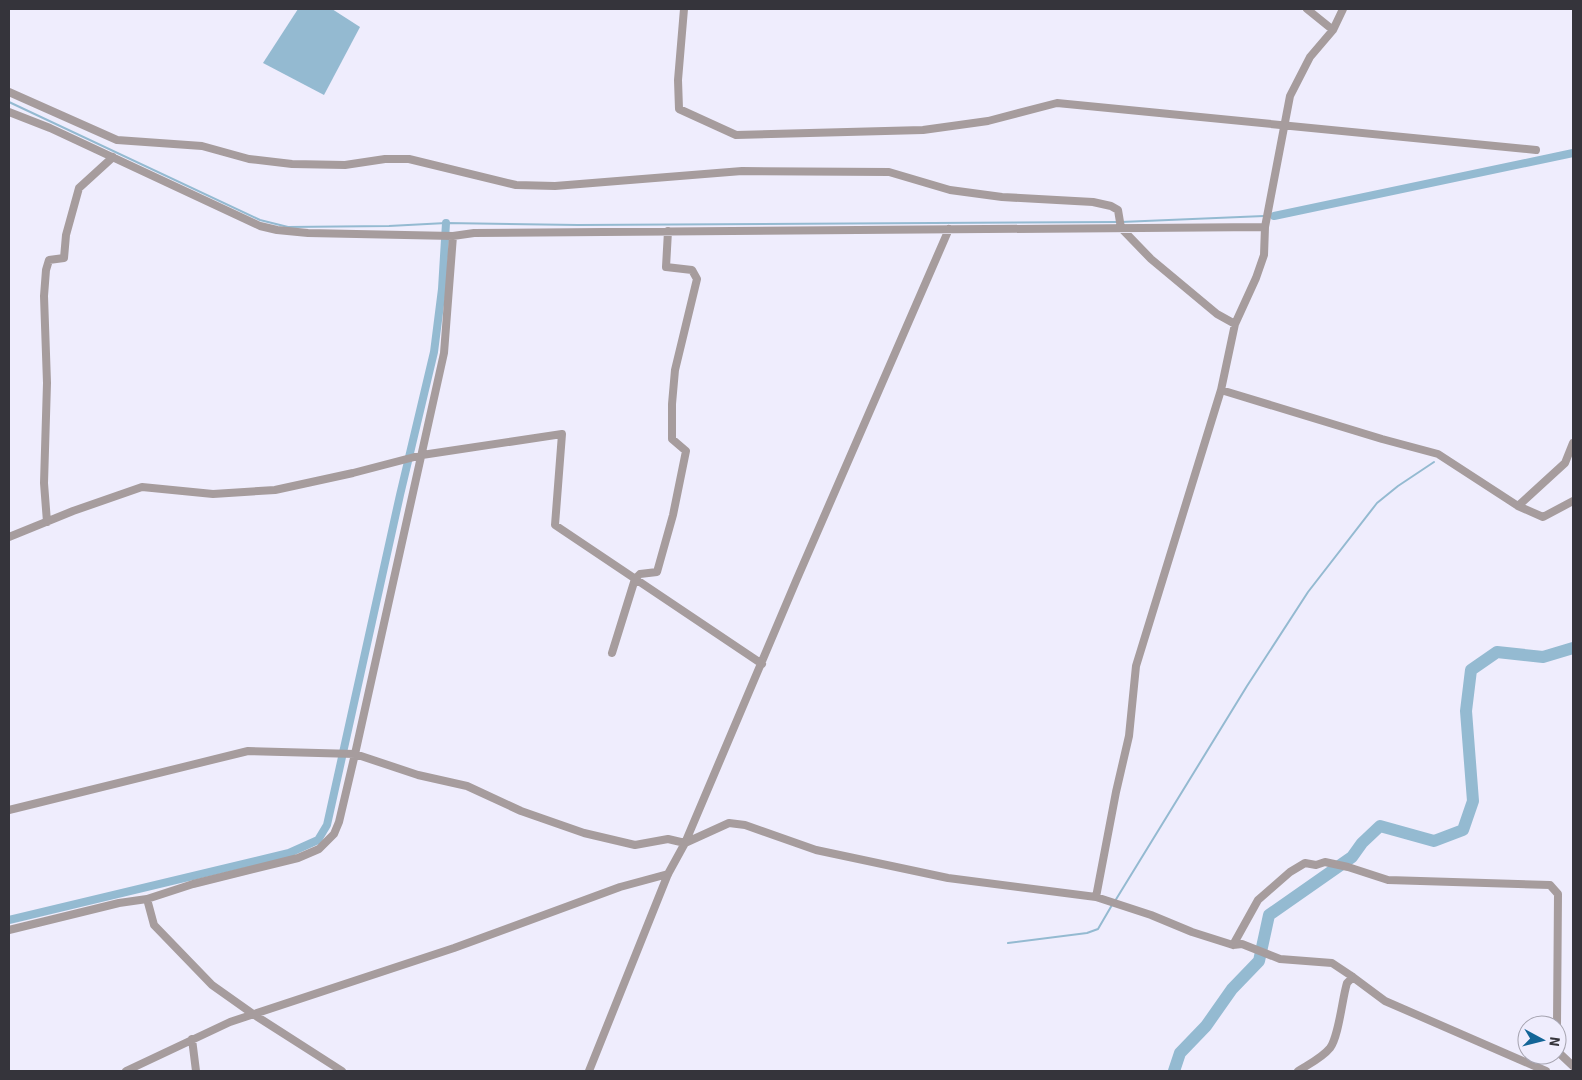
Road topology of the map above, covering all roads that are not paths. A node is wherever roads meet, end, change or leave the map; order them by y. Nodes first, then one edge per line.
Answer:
1 (684, 9) edge
2 (1307, 9) edge
3 (1343, 9) edge
4 (1333, 30) junction
5 (9, 92) edge
6 (9, 112) edge
7 (1284, 125) junction
8 (1536, 150) dead end
9 (113, 157) junction
10 (1267, 220) junction
11 (1120, 224) junction
12 (949, 229) junction
13 (668, 231) junction
14 (453, 236) junction
15 (1235, 324) junction
16 (1221, 390) junction
17 (1573, 443) edge
18 (422, 455) junction
19 (1573, 501) edge
20 (1518, 506) junction
21 (47, 522) junction
22 (9, 537) edge
23 (635, 579) junction
24 (612, 653) dead end
25 (762, 664) junction
26 (355, 754) junction
27 (9, 810) edge
28 (686, 843) junction
29 (668, 874) junction
30 (1096, 897) junction
31 (147, 899) junction
32 (9, 930) edge
33 (1233, 945) junction
34 (1354, 977) junction
35 (253, 1014) junction
36 (1557, 1015) edge
37 (192, 1039) junction
38 (126, 1071) edge
39 (196, 1071) edge
40 (342, 1071) edge
41 (589, 1071) edge
42 (1298, 1071) edge
43 (1546, 1071) edge

1 - 7 street
2 - 4 street
3 - 4 street
4 - 7 street
5 - 11 street
6 - 9 street
7 - 8 street
7 - 10 street
9 - 14 street
9 - 21 street
10 - 11 street
10 - 15 street
11 - 12 street
11 - 15 street
12 - 13 street
12 - 25 street
13 - 14 street
13 - 23 street
14 - 18 street
15 - 16 street
16 - 20 street
16 - 30 street
17 - 20 street
18 - 21 street
18 - 23 street
18 - 26 street
19 - 20 street
21 - 22 street
23 - 24 street
23 - 25 street
25 - 28 street
26 - 27 street
26 - 28 street
26 - 31 street
28 - 29 street
28 - 30 street
29 - 35 street
29 - 41 street
30 - 33 street
31 - 32 street
31 - 35 street
33 - 34 street
33 - 36 street
34 - 42 street
34 - 43 street
35 - 37 street
35 - 40 street
37 - 38 street
37 - 39 street

